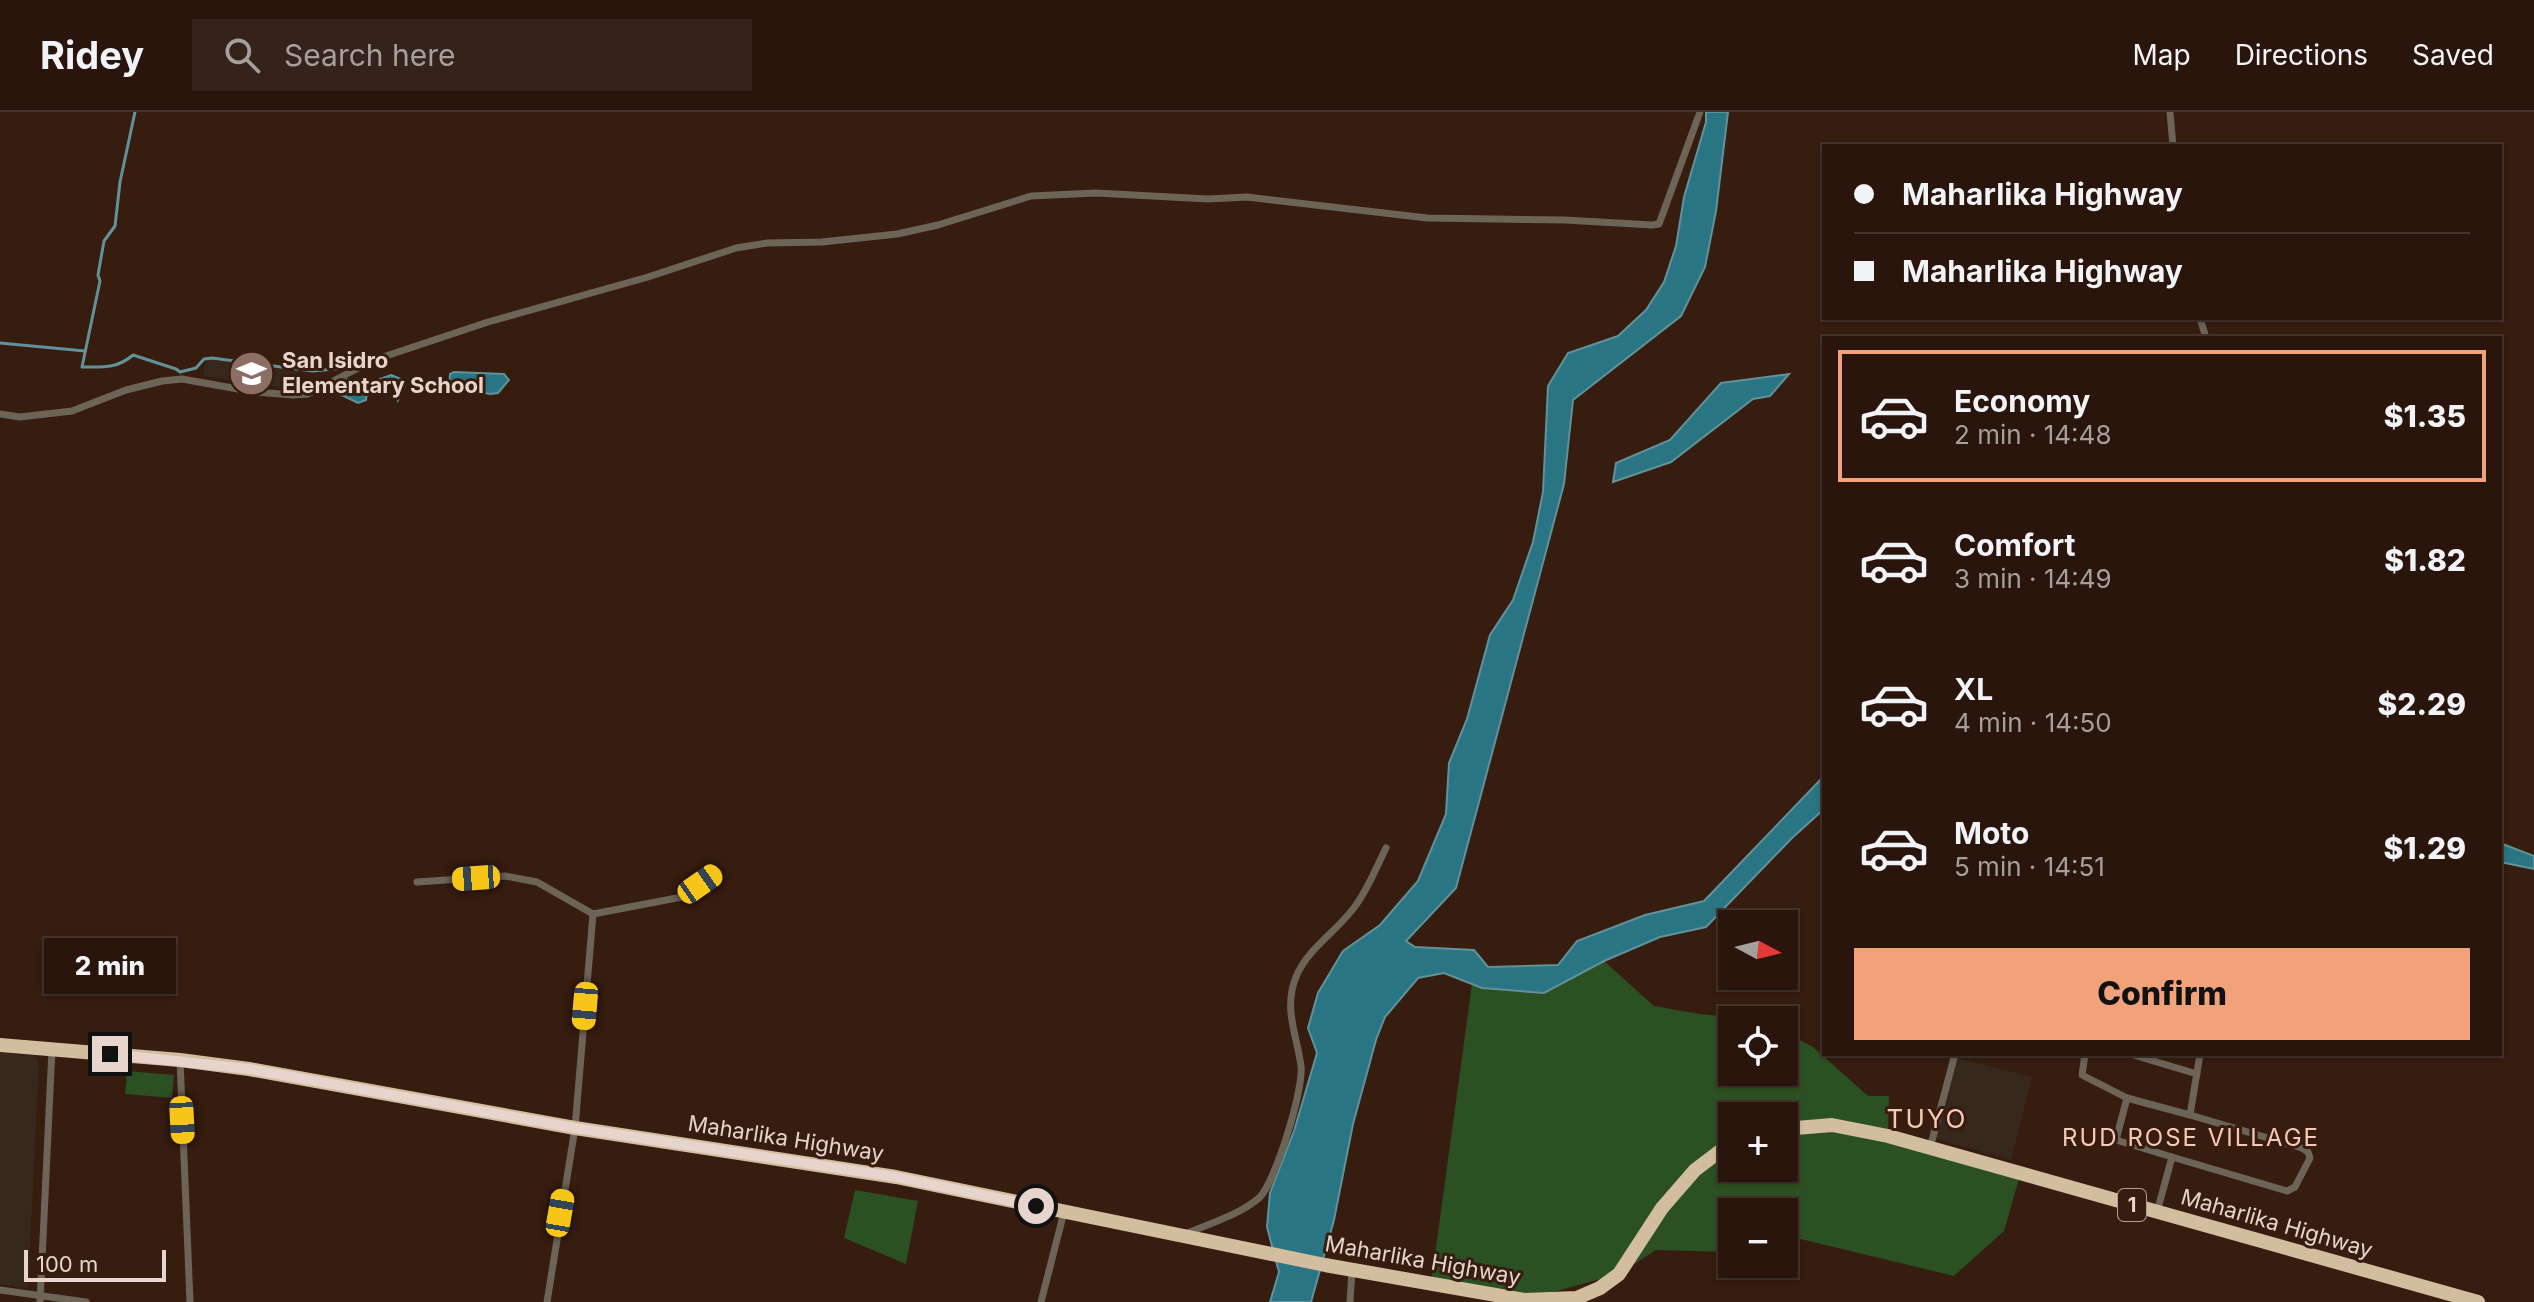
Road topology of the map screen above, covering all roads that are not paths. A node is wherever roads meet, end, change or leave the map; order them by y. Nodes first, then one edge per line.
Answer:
1 (1700, 112) edge
2 (2170, 112) edge
3 (2173, 144) edge
4 (0, 414) edge
5 (1386, 848) dead end
6 (718, 872) dead end
7 (417, 882) dead end
8 (593, 914) junction
9 (0, 1045) edge
10 (52, 1049) junction
11 (1954, 1056) edge
12 (2085, 1056) edge
13 (2137, 1056) edge
14 (2200, 1056) edge
15 (180, 1060) junction
16 (2197, 1074) junction
17 (2127, 1098) junction
18 (2190, 1115) junction
19 (575, 1128) junction
20 (1798, 1128) edge
21 (1930, 1148) junction
22 (1718, 1153) edge
23 (2172, 1157) junction
24 (1064, 1212) junction
25 (2157, 1212) junction
26 (1182, 1236) junction
27 (1352, 1270) junction
28 (0, 1290) edge
29 (40, 1299) edge
30 (86, 1302) edge
31 (190, 1302) edge
32 (547, 1302) edge
33 (1041, 1302) edge
34 (1350, 1302) edge
35 (2478, 1302) edge

1 - 4 street
2 - 3 street
5 - 26 street
6 - 8 street
7 - 8 street
8 - 19 street
9 - 10 highway, Maharlika Highway
10 - 15 highway, Maharlika Highway
10 - 29 street
11 - 21 street
12 - 17 street
13 - 16 street
14 - 16 street
15 - 19 highway, Maharlika Highway
15 - 31 street
16 - 18 street
17 - 18 street
17 - 23 street
18 - 23 street
19 - 24 highway, Maharlika Highway
19 - 32 street
20 - 21 highway, Maharlika Highway / 1
21 - 25 highway, Maharlika Highway / 1
22 - 27 highway, Maharlika Highway
23 - 25 street
24 - 26 highway, Maharlika Highway
24 - 33 street
25 - 35 highway, Maharlika Highway / 1
26 - 27 highway, Maharlika Highway
27 - 34 street
28 - 29 street
29 - 30 street

